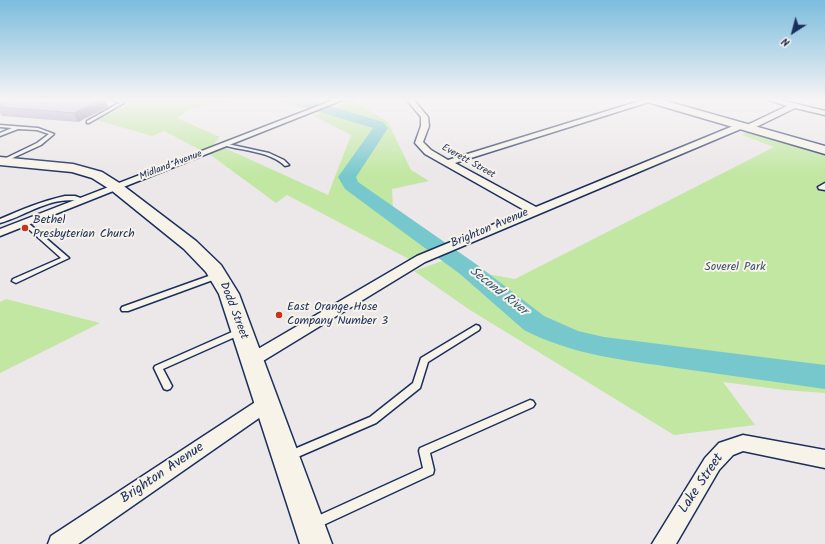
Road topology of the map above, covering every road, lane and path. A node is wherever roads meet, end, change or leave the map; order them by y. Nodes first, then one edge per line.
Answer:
1 (277, 124) edge
2 (425, 124) edge
3 (568, 124) edge
4 (735, 124) edge
5 (750, 124) edge
6 (0, 126) edge
7 (744, 127) junction
8 (17, 128) junction
9 (0, 135) edge
10 (225, 144) junction
11 (825, 150) edge
12 (2, 161) edge
13 (446, 163) junction
14 (287, 165) dead end
15 (116, 187) junction
16 (83, 200) junction
17 (534, 211) junction
18 (0, 221) edge
19 (25, 223) junction
20 (0, 233) edge
21 (219, 275) junction
22 (16, 281) dead end
23 (125, 309) dead end
24 (476, 328) dead end
25 (241, 331) junction
26 (252, 360) junction
27 (167, 386) dead end
28 (266, 404) junction
29 (530, 404) dead end
30 (285, 458) junction
31 (825, 459) edge
32 (313, 535) edge
33 (59, 544) edge
34 (663, 544) edge

1 - 10 street, Midland Avenue
2 - 13 street, Everett Street
3 - 13 street
4 - 7 street
5 - 7 street, Brighton Avenue
6 - 8 lane
7 - 11 street
7 - 17 street, Brighton Avenue
8 - 9 lane
8 - 12 lane
10 - 14 lane
10 - 15 street, Midland Avenue
12 - 15 street, Dodd Street
13 - 17 street, Everett Street
15 - 16 street, Midland Avenue
15 - 21 street, Dodd Street
16 - 18 lane
16 - 19 street, Midland Avenue
17 - 26 street, Brighton Avenue
19 - 20 street, Midland Avenue
19 - 22 lane
21 - 23 lane
21 - 25 street, Dodd Street
24 - 30 lane
25 - 26 street, Dodd Street
25 - 27 lane
26 - 28 street, Dodd Street
28 - 30 street, Dodd Street
28 - 33 street, Brighton Avenue
29 - 32 lane
30 - 32 street, Dodd Street
31 - 34 street, Lake Street

